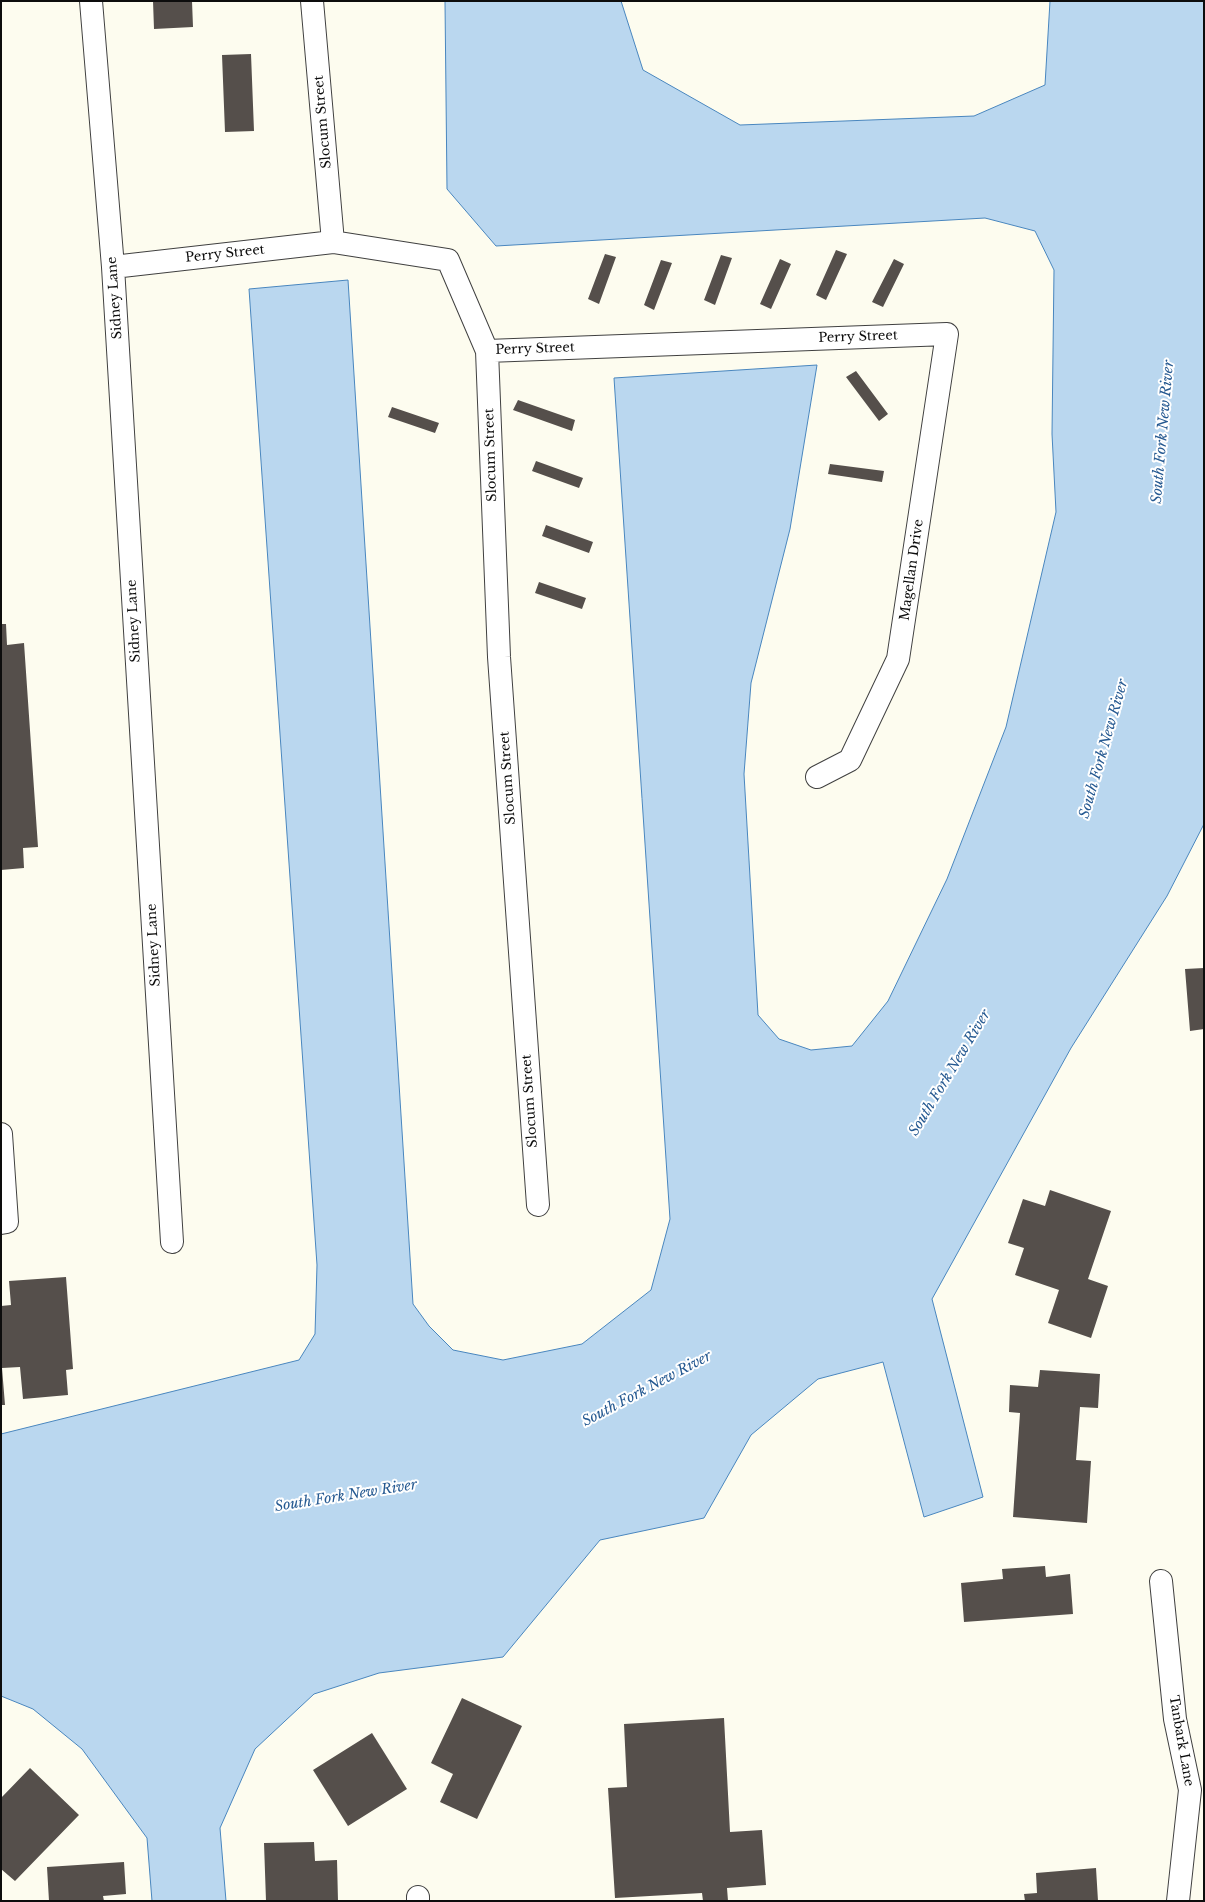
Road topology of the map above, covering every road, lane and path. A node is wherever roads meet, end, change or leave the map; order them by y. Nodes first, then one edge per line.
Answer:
1 (91, 1) edge
2 (312, 1) edge
3 (333, 242) junction
4 (113, 267) junction
5 (947, 334) joint
6 (487, 351) junction
7 (817, 777) dead end
8 (1, 1134) edge
9 (538, 1205) dead end
10 (1, 1224) edge
11 (172, 1242) dead end
12 (1161, 1581) dead end
13 (1178, 1901) edge

1 - 4 street, Sidney Lane
2 - 3 street, Slocum Street
3 - 4 street, Perry Street
3 - 6 street, Perry Street
4 - 11 street, Sidney Lane
5 - 6 street, Perry Street
5 - 7 street, Magellan Drive
6 - 9 street, Slocum Street
8 - 10 street
12 - 13 street, Tanbark Lane

